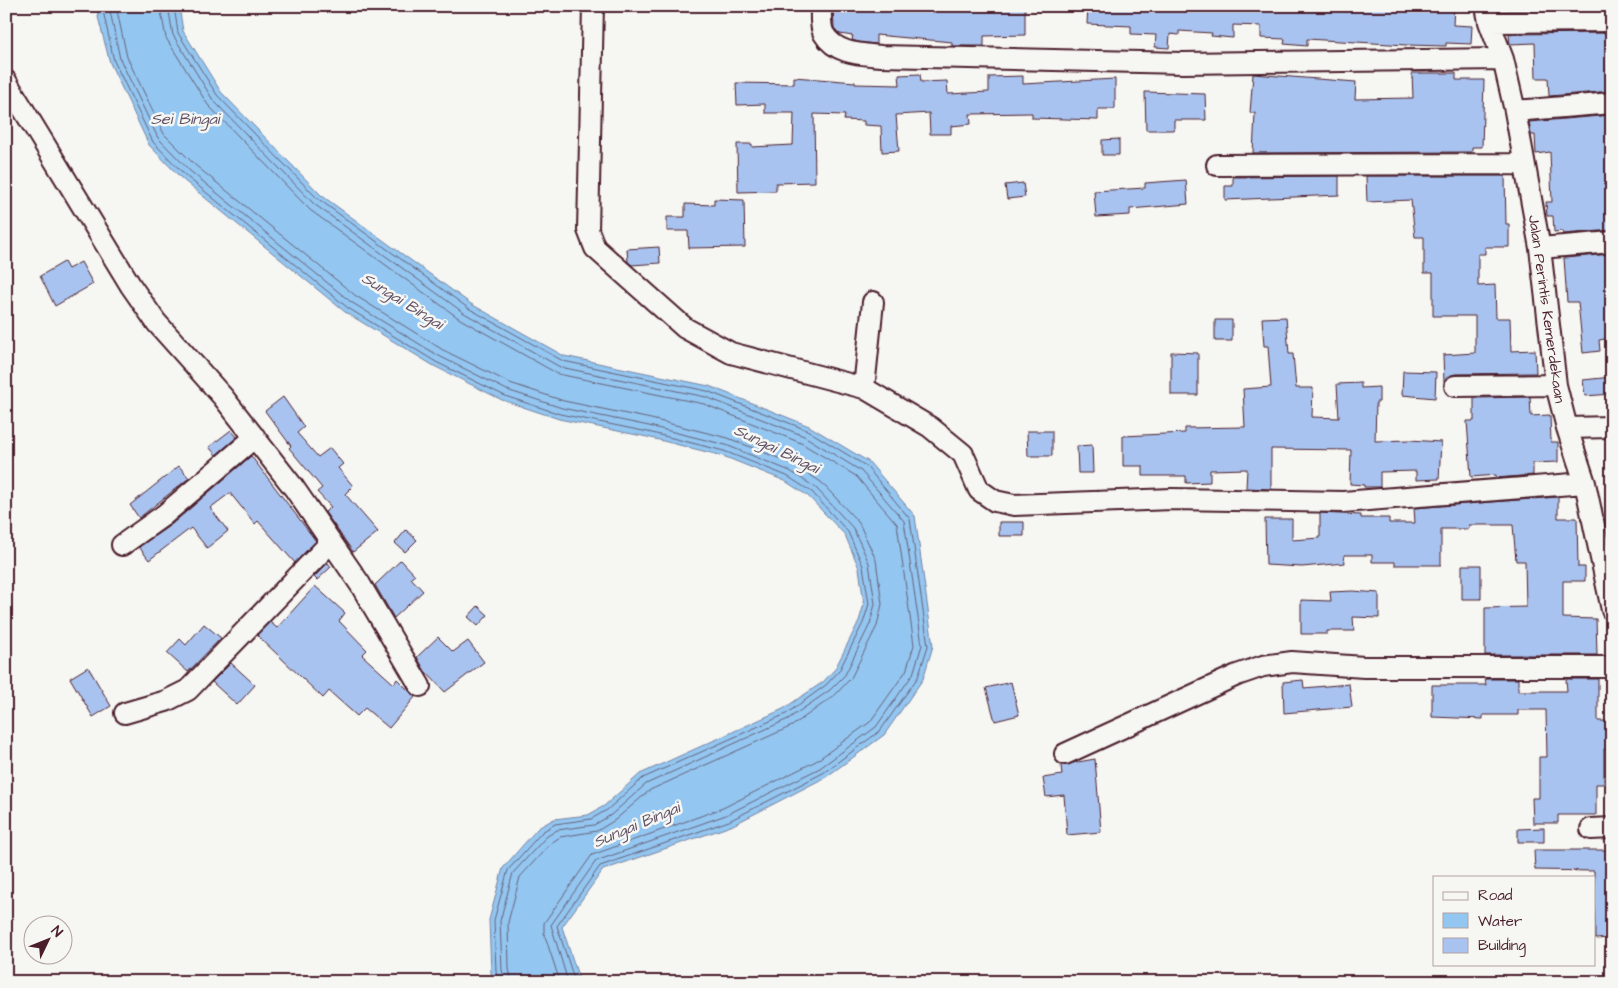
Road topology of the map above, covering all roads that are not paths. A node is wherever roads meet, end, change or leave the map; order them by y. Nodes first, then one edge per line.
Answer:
1 (593, 6) edge
2 (820, 6) edge
3 (1488, 14) edge
4 (1612, 21) edge
5 (1503, 59) junction
6 (6, 80) edge
7 (1612, 102) edge
8 (1515, 111) junction
9 (1524, 164) junction
10 (1217, 165) dead end
11 (1612, 242) edge
12 (1540, 248) junction
13 (873, 302) dead end
14 (1556, 385) junction
15 (1455, 386) dead end
16 (864, 388) junction
17 (1612, 427) edge
18 (1567, 428) junction
19 (255, 437) junction
20 (1585, 483) junction
21 (330, 543) junction
22 (122, 545) dead end
23 (1605, 545) edge
24 (1612, 610) edge
25 (1612, 667) edge
26 (420, 686) dead end
27 (125, 712) dead end
28 (1065, 754) dead end
29 (1612, 828) edge
30 (1591, 829) dead end

1 - 16 street
2 - 5 street
3 - 4 street
3 - 5 street, Jalan Perintis Kemerdekaan
5 - 8 street, Jalan Perintis Kemerdekaan
6 - 19 street
7 - 8 street
8 - 9 street, Jalan Perintis Kemerdekaan
9 - 10 street
9 - 12 street, Jalan Perintis Kemerdekaan
11 - 12 street
12 - 14 street, Jalan Perintis Kemerdekaan
13 - 16 street
14 - 15 street
14 - 18 street, Jalan Perintis Kemerdekaan
16 - 20 street
17 - 18 street
18 - 20 street, Jalan Perintis Kemerdekaan
19 - 21 street
19 - 22 street
20 - 23 street, Jalan Perintis Kemerdekaan
21 - 26 street
21 - 27 street
23 - 24 street, Jalan Perintis Kemerdekaan
25 - 28 street
29 - 30 street

